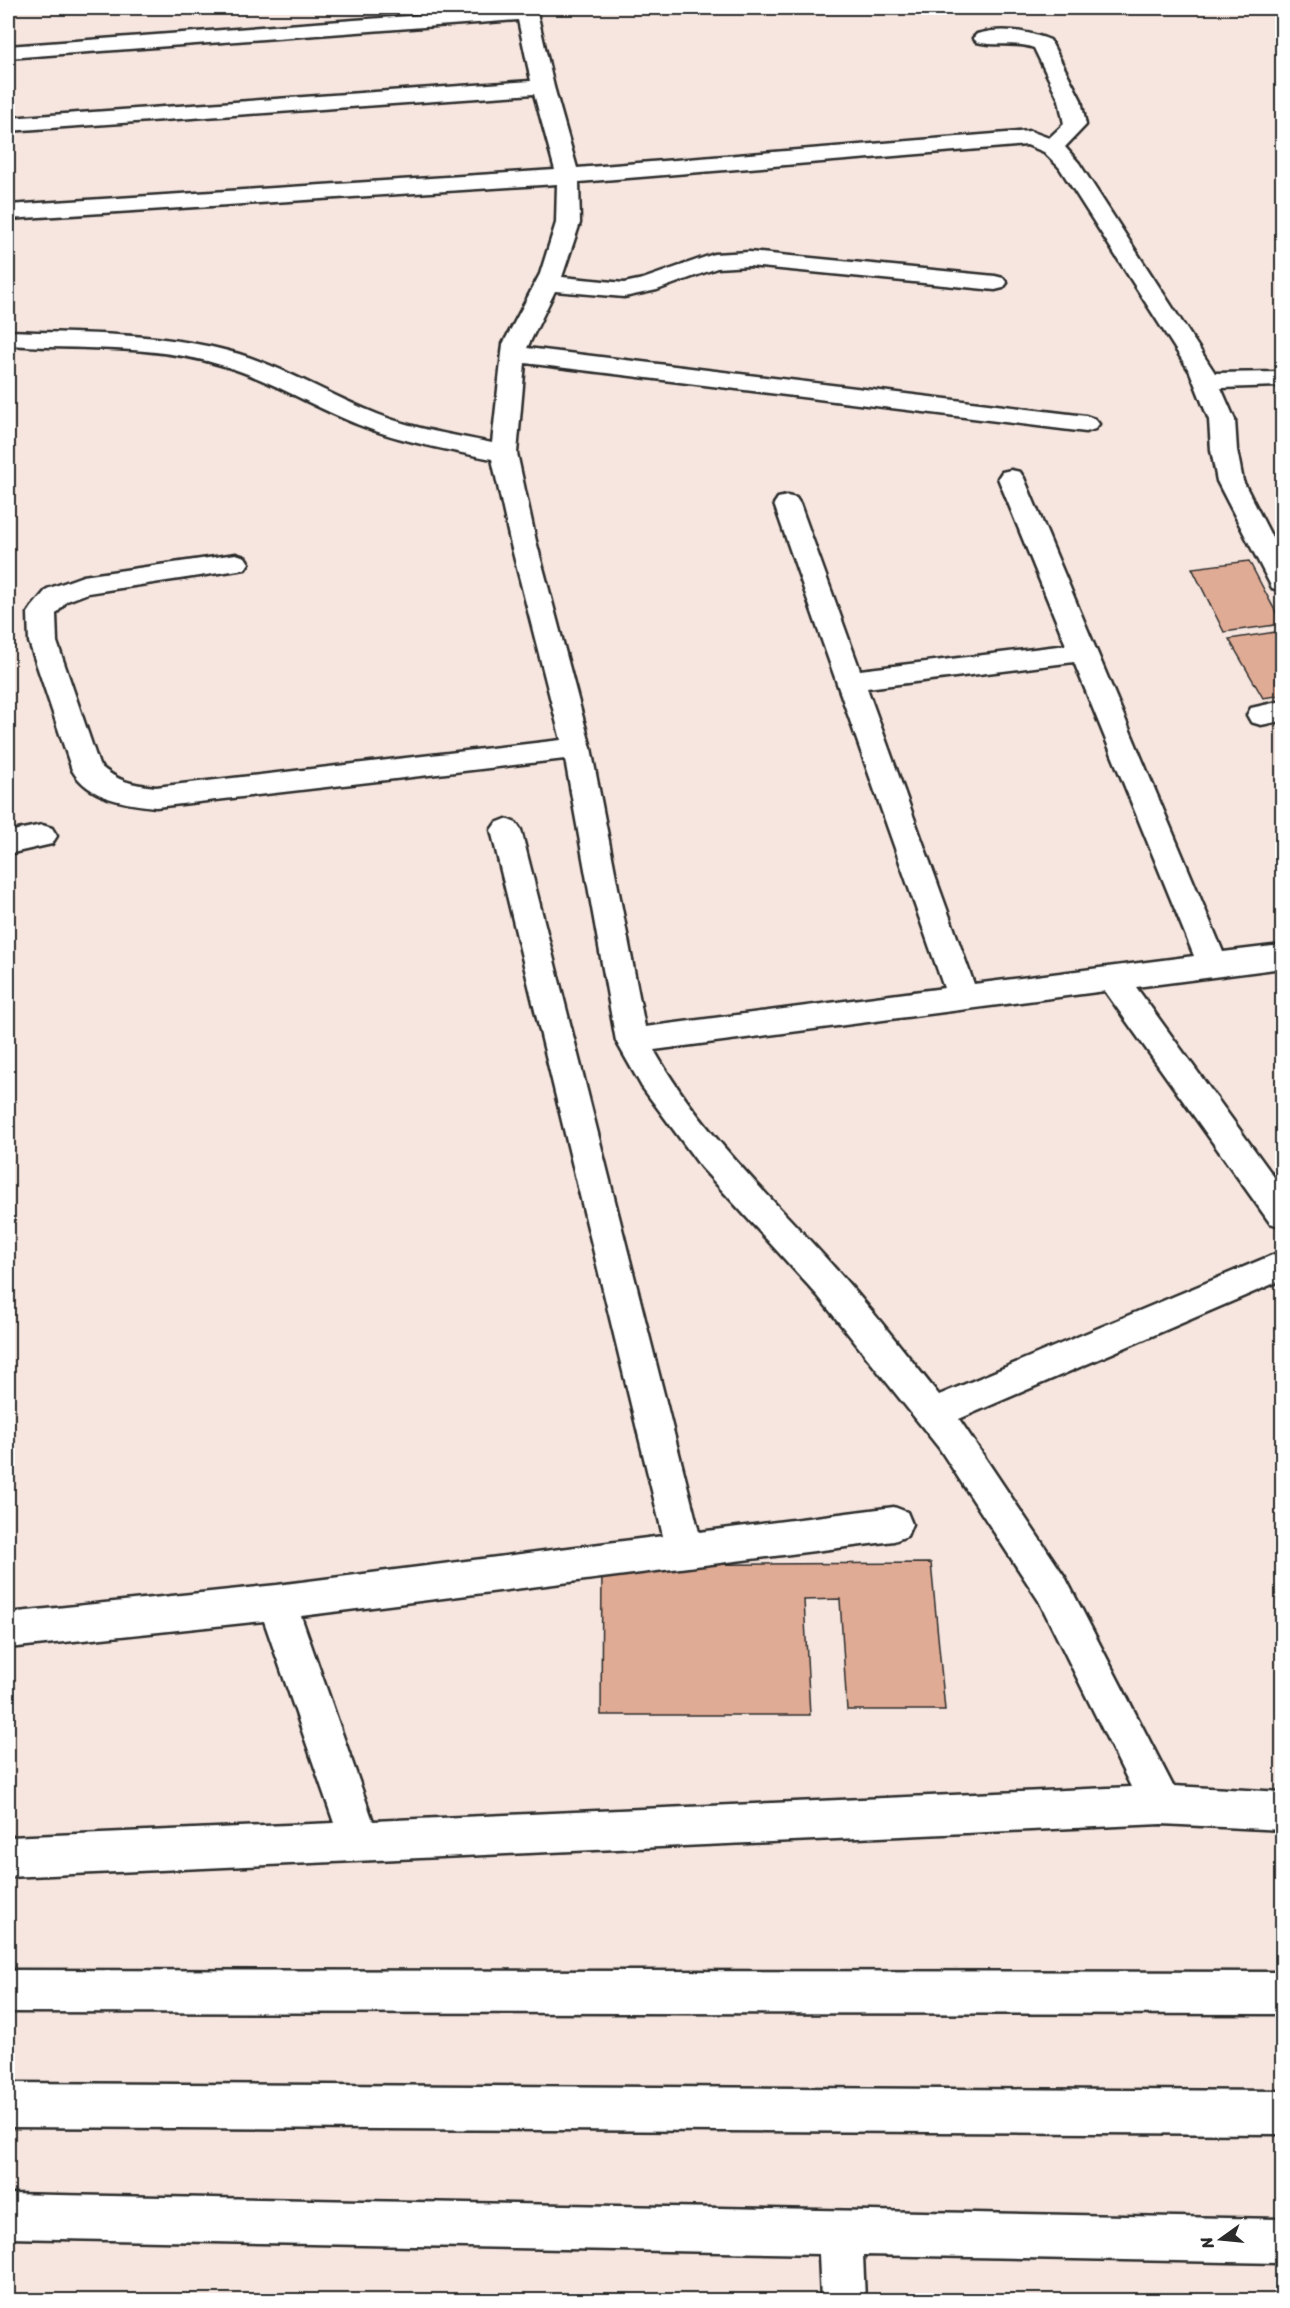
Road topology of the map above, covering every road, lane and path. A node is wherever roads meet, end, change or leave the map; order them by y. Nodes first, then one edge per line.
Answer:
1 (526, 10) edge
2 (984, 38) dead end
3 (8, 52) edge
4 (543, 87) junction
5 (8, 125) edge
6 (1052, 147) junction
7 (568, 176) junction
8 (8, 212) edge
9 (548, 283) junction
10 (995, 283) dead end
11 (8, 338) edge
12 (515, 354) junction
13 (1282, 379) edge
14 (1206, 381) junction
15 (1086, 424) dead end
16 (504, 453) junction
17 (1011, 478) dead end
18 (787, 504) dead end
19 (236, 563) dead end
20 (1282, 582) edge
21 (1083, 651) junction
22 (850, 681) junction
23 (577, 748) junction
24 (506, 830) dead end
25 (42, 837) dead end
26 (8, 843) edge
27 (1282, 956) edge
28 (1213, 965) junction
29 (1113, 978) junction
30 (963, 997) junction
31 (632, 1041) junction
32 (1282, 1213) edge
33 (1282, 1265) edge
34 (933, 1414) junction
35 (894, 1524) dead end
36 (685, 1551) junction
37 (278, 1602) junction
38 (8, 1630) edge
39 (1161, 1805) junction
40 (1282, 1811) edge
41 (360, 1841) junction
42 (8, 1857) edge
43 (8, 1991) edge
44 (1282, 1993) edge
45 (8, 2105) edge
46 (1282, 2113) edge
47 (8, 2216) edge
48 (840, 2232) junction
49 (1282, 2241) edge
50 (843, 2301) edge

1 - 3 main road
1 - 4 main road
2 - 6 main road
4 - 5 main road
4 - 7 main road
6 - 7 main road
6 - 14 main road
7 - 8 main road
7 - 9 main road
9 - 10 main road
9 - 12 main road
11 - 16 main road
12 - 15 main road
12 - 16 main road
13 - 14 main road
14 - 20 main road
16 - 23 main road
17 - 21 main road
18 - 22 main road
19 - 23 main road
21 - 22 main road
21 - 28 main road
22 - 30 main road
23 - 31 main road
24 - 36 main road
25 - 26 main road
27 - 28 main road
28 - 29 main road
29 - 30 main road
29 - 32 main road
30 - 31 main road
31 - 34 main road
33 - 34 main road
34 - 39 main road
35 - 36 main road
36 - 37 main road
37 - 38 main road
37 - 41 main road
39 - 40 main road
39 - 41 main road
41 - 42 main road
43 - 44 main road
45 - 46 main road
47 - 48 main road
48 - 49 main road
48 - 50 main road

